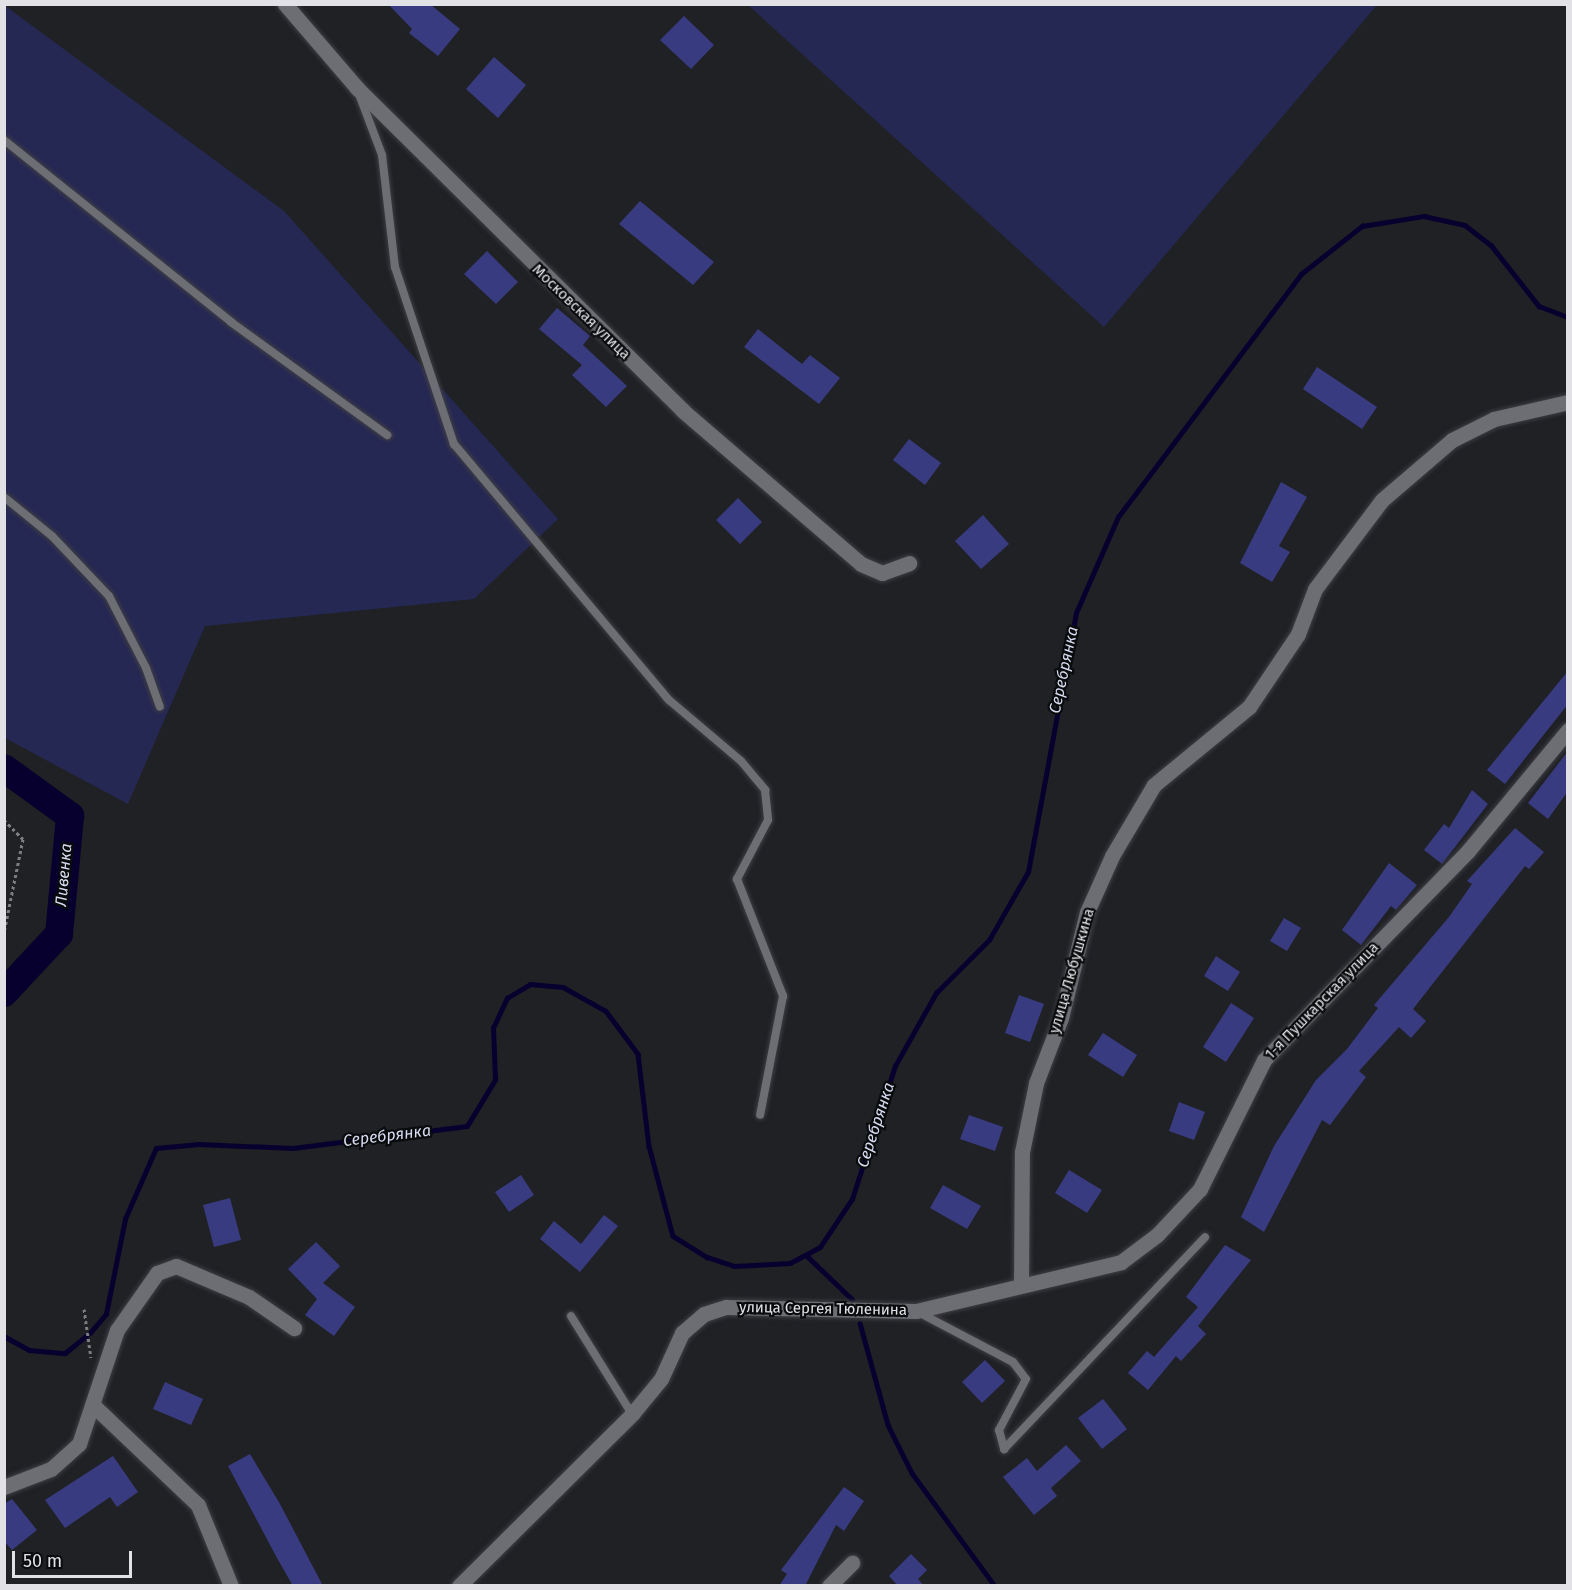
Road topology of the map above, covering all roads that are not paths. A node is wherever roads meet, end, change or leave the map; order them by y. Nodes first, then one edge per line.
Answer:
1 (285, 4) edge
2 (357, 88) junction
3 (4, 140) edge
4 (1568, 402) edge
5 (387, 435) dead end
6 (4, 497) edge
7 (909, 563) dead end
8 (160, 707) dead end
9 (1568, 730) edge
10 (760, 1115) dead end
11 (1205, 1237) dead end
12 (1021, 1285) junction
13 (916, 1311) junction
14 (571, 1316) dead end
15 (294, 1328) dead end
16 (96, 1407) junction
17 (632, 1414) junction
18 (4, 1487) edge
19 (852, 1563) dead end
20 (231, 1586) edge
21 (459, 1586) edge
22 (829, 1586) edge

1 - 2 street, Московская улица
2 - 7 street, Московская улица
2 - 10 lane
3 - 5 lane
4 - 12 street, улица Любушкина
6 - 8 lane
9 - 12 street, 1-я Пушкарская улица
11 - 13 lane
12 - 13 street, улица Сергея Тюленина
13 - 17 street, улица Сергея Тюленина
14 - 17 lane
15 - 16 street
16 - 18 street
16 - 20 street
17 - 21 street, улица Сергея Тюленина
19 - 22 street

